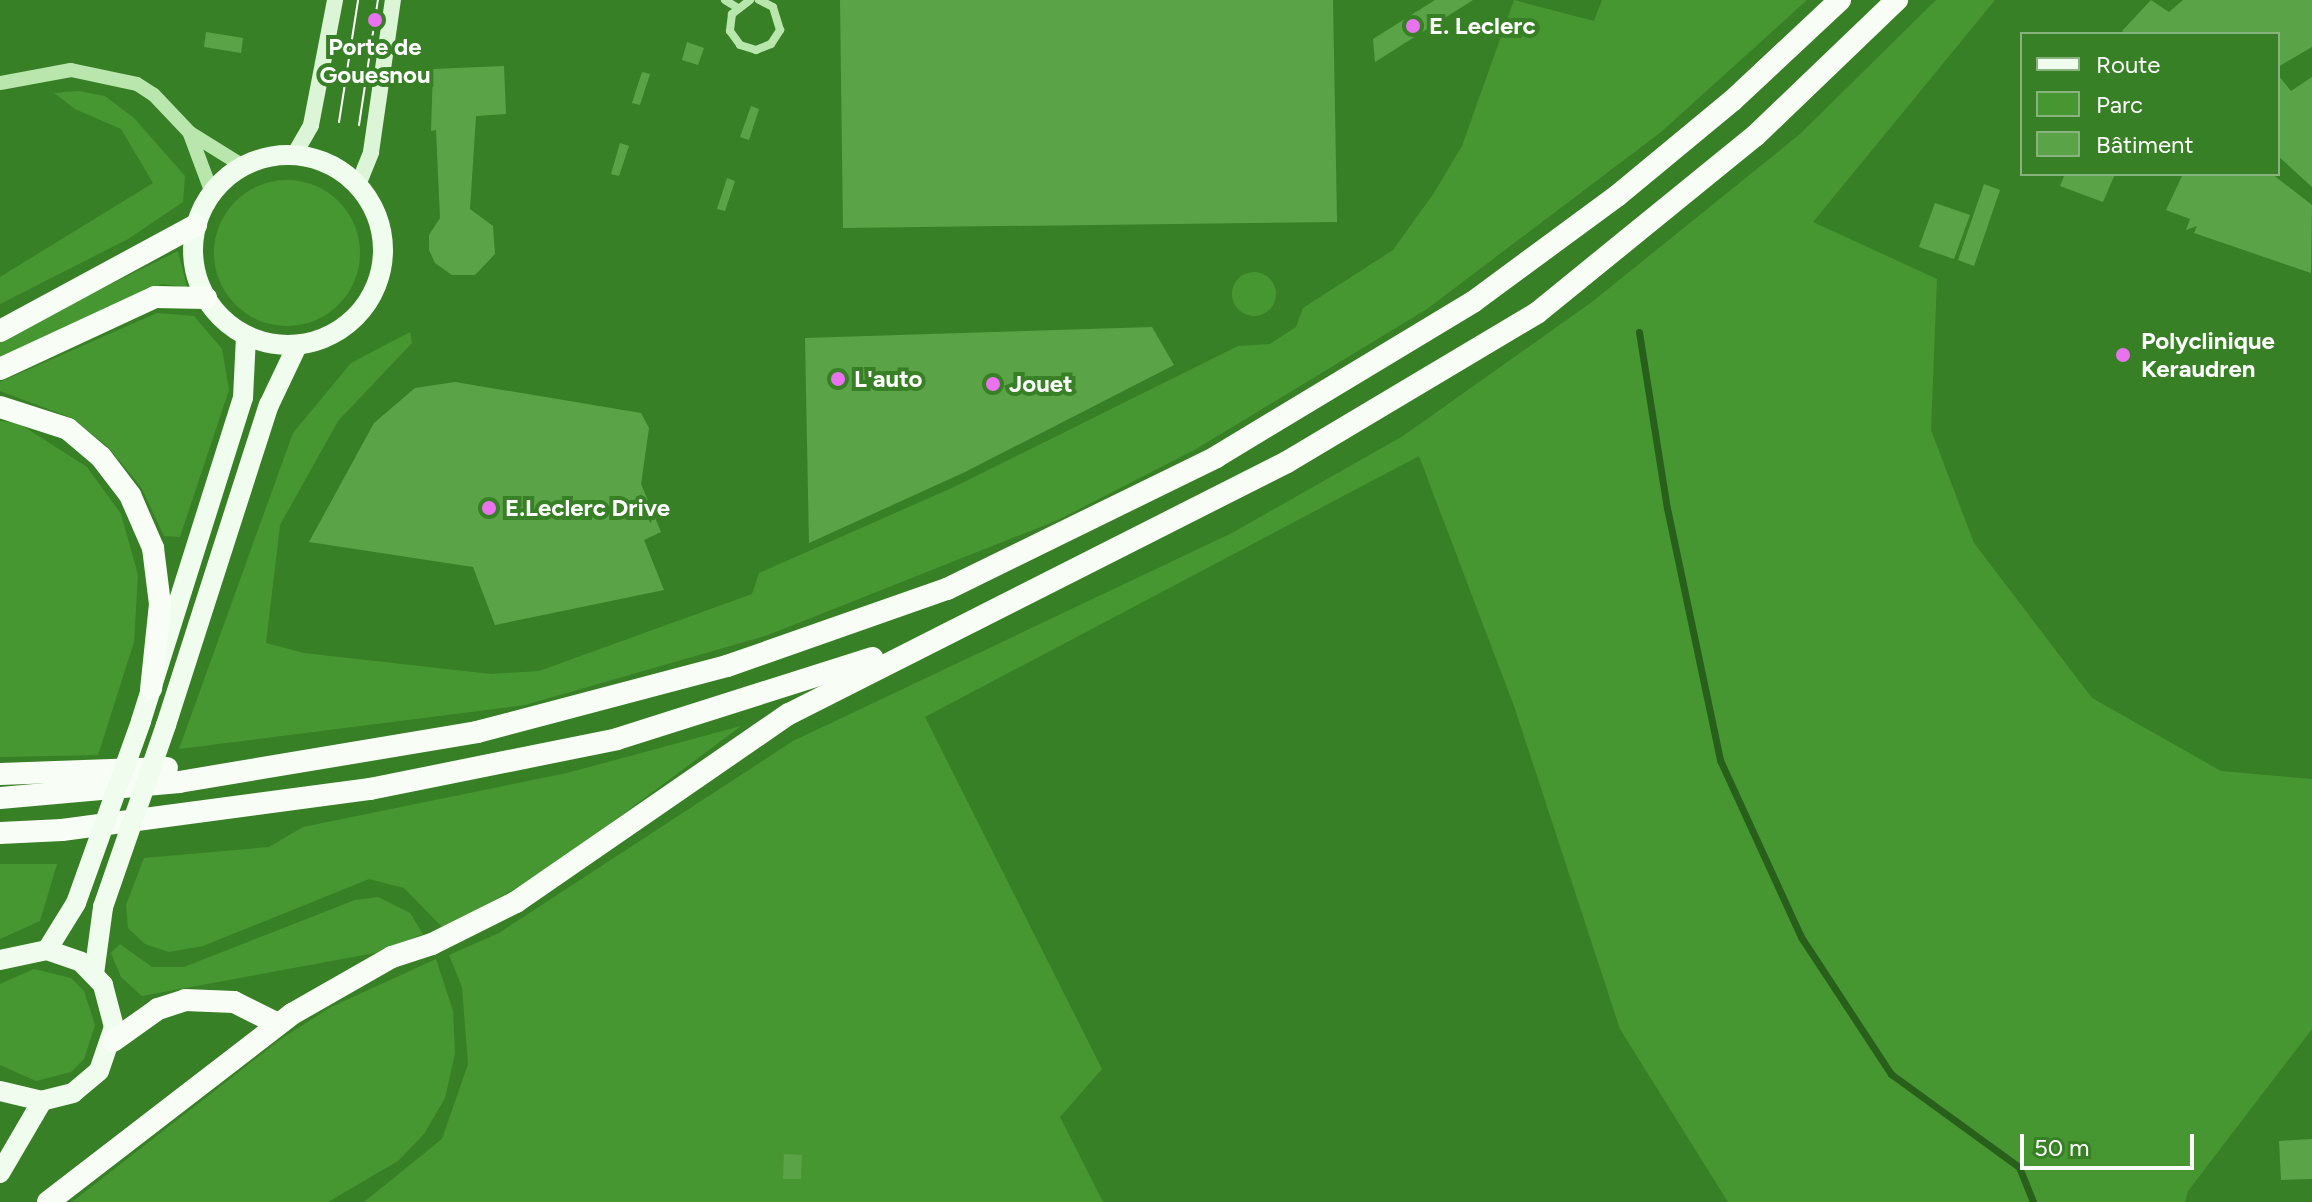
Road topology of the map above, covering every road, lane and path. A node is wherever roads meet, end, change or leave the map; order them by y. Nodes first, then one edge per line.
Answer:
1 (335, 0) edge
2 (393, 0) edge
3 (725, 0) edge
4 (750, 0) edge
5 (759, 0) edge
6 (1840, 0) edge
7 (1897, 0) edge
8 (736, 7) junction
9 (0, 83) edge
10 (190, 133) junction
11 (294, 155) junction
12 (243, 166) junction
13 (358, 185) junction
14 (212, 193) junction
15 (196, 225) junction
16 (206, 298) junction
17 (0, 331) edge
18 (246, 336) junction
19 (297, 346) junction
20 (0, 369) edge
21 (0, 407) edge
22 (930, 640) junction
23 (151, 689) junction
24 (344, 755) junction
25 (0, 774) edge
26 (0, 798) edge
27 (0, 833) edge
28 (47, 950) junction
29 (0, 960) edge
30 (94, 974) junction
31 (278, 1024) junction
32 (113, 1041) junction
33 (0, 1091) edge
34 (42, 1101) junction
35 (0, 1173) edge
36 (48, 1202) edge

1 - 11 main road
2 - 13 main road
3 - 8 street
4 - 8 street
5 - 8 street
6 - 24 highway
7 - 22 highway
9 - 10 street
10 - 12 street
10 - 14 street
11 - 12 main road
11 - 13 main road
12 - 14 main road
13 - 19 main road
14 - 15 main road
15 - 16 main road
15 - 17 highway
16 - 18 main road
16 - 20 highway
18 - 19 main road
18 - 23 main road
19 - 30 main road, bridge
21 - 23 highway
22 - 27 highway
22 - 31 highway
23 - 28 main road, bridge
24 - 25 highway
24 - 26 highway
28 - 29 main road
28 - 30 main road
30 - 32 main road
31 - 32 highway
31 - 36 highway
32 - 34 main road
33 - 34 main road
34 - 35 main road

